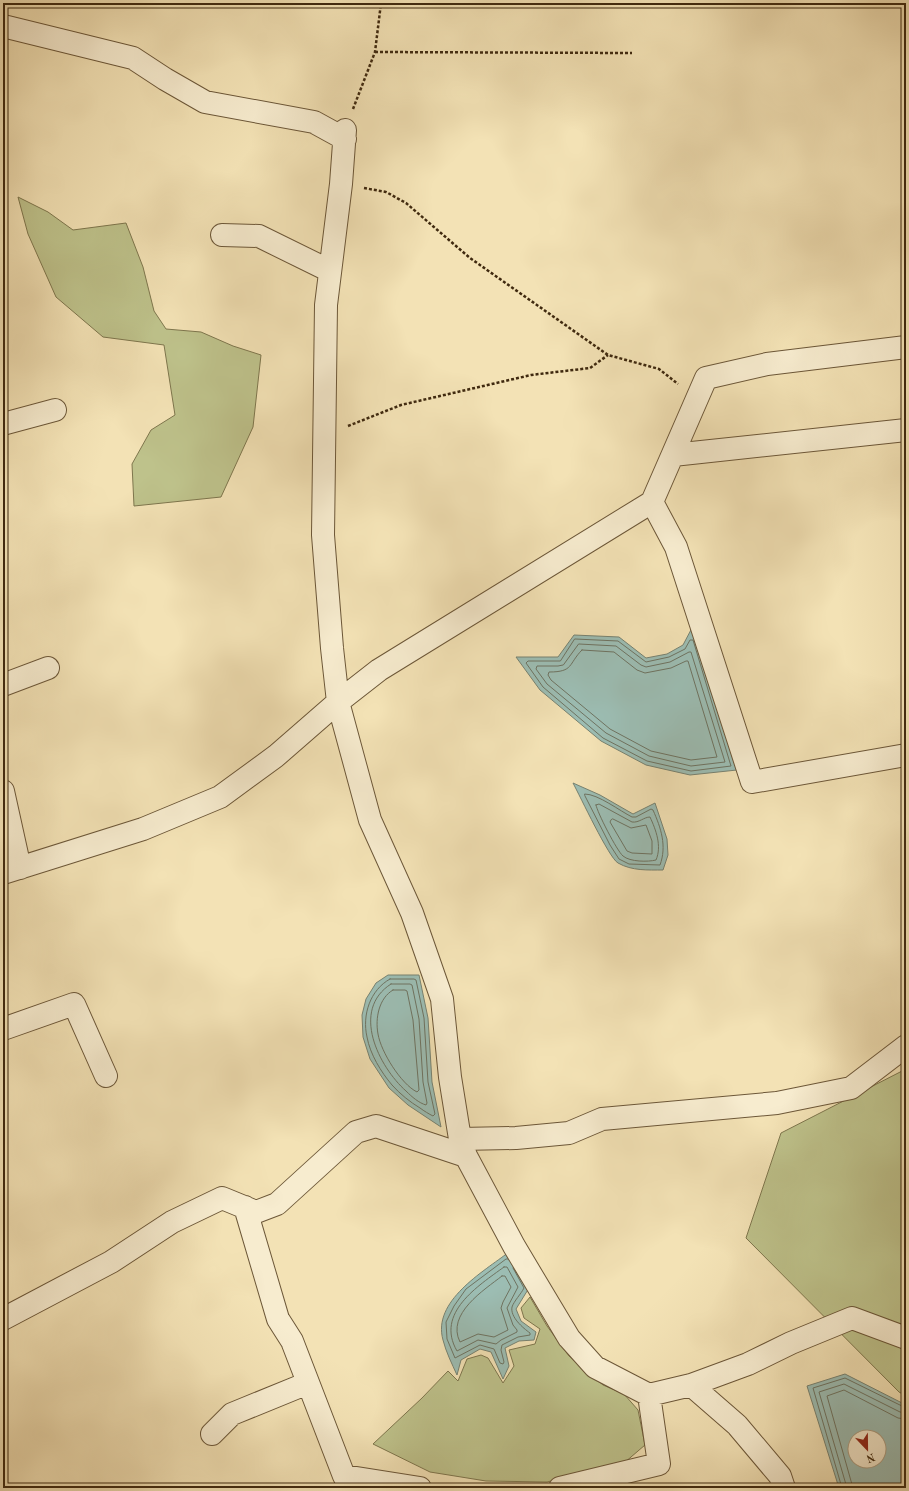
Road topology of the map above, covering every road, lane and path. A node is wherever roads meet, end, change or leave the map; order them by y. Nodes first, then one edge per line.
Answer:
1 (381, 3) edge
2 (3, 26) edge
3 (375, 52) junction
4 (632, 53) dead end
5 (345, 134) junction
6 (341, 184) junction
7 (222, 235) dead end
8 (330, 271) junction
9 (906, 348) edge
10 (608, 355) junction
11 (697, 399) junction
12 (55, 410) dead end
13 (3, 424) edge
14 (906, 430) edge
15 (325, 435) junction
16 (673, 455) junction
17 (652, 502) junction
18 (48, 668) dead end
19 (3, 686) edge
20 (338, 702) junction
21 (906, 755) edge
22 (3, 791) edge
23 (12, 870) edge
24 (3, 1029) edge
25 (906, 1046) edge
26 (106, 1076) dead end
27 (463, 1147) junction
28 (245, 1207) junction
29 (3, 1319) edge
30 (906, 1338) edge
31 (308, 1383) junction
32 (691, 1385) junction
33 (648, 1395) junction
34 (212, 1434) dead end
35 (339, 1482) edge
36 (420, 1488) edge
37 (560, 1488) edge
38 (784, 1488) edge

1 - 3 path
2 - 5 street
3 - 4 path
3 - 5 path
5 - 6 street
6 - 8 street
6 - 10 path
7 - 8 street
8 - 15 street
9 - 11 street
10 - 11 path
10 - 15 path
11 - 16 street
12 - 13 street
14 - 16 street
15 - 20 street
16 - 17 street
17 - 20 street
17 - 21 street
18 - 19 street
20 - 23 street
20 - 27 street
22 - 23 street
24 - 26 street
25 - 27 street
27 - 28 street
27 - 33 street
28 - 29 street
28 - 31 street
30 - 32 street
31 - 34 street
31 - 35 street
32 - 33 street
32 - 38 street
33 - 37 street
35 - 36 street

